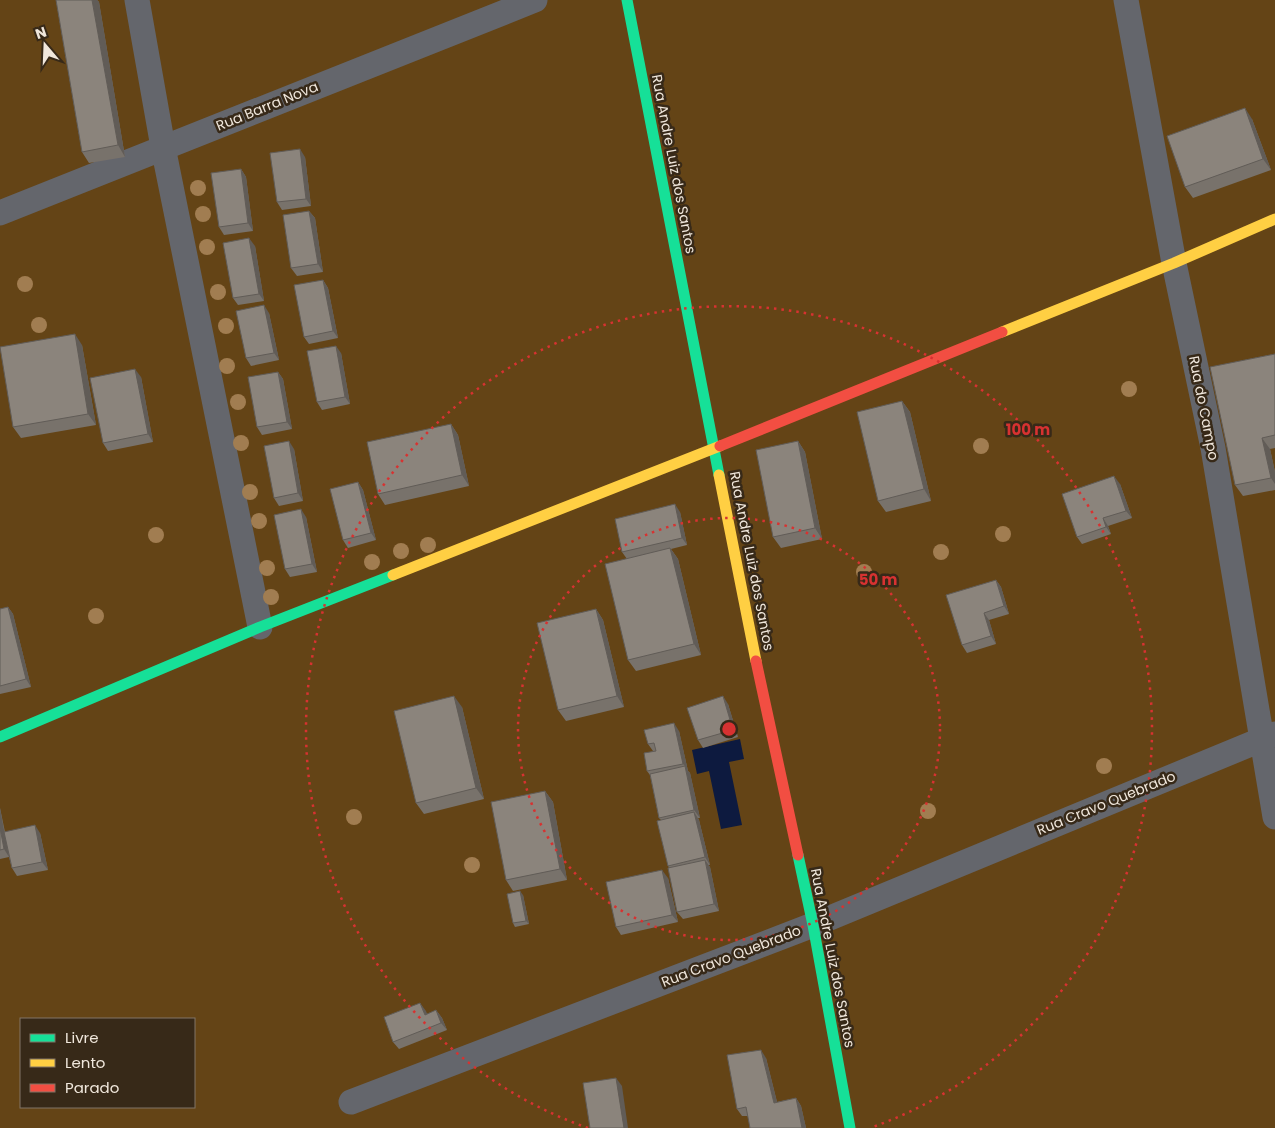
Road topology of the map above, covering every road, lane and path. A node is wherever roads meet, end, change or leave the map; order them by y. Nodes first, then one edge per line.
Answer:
1 (137, 0) edge
2 (536, 0) edge
3 (627, 0) edge
4 (1126, 0) edge
5 (163, 147) junction
6 (0, 213) edge
7 (1275, 219) edge
8 (1174, 263) junction
9 (715, 448) junction
10 (260, 627) junction
11 (0, 737) edge
12 (1268, 737) edge
13 (1275, 817) edge
14 (812, 925) junction
15 (351, 1102) dead end
16 (850, 1128) edge

1 - 5 street
2 - 5 street, Rua Barra Nova
3 - 9 street, Rua Andre Luiz dos Santos
4 - 8 street, Rua do Campo
5 - 6 street, Rua Barra Nova
5 - 10 street
7 - 8 street
8 - 9 street
8 - 12 street, Rua do Campo
9 - 10 street
9 - 14 street, Rua Andre Luiz dos Santos
10 - 11 street
12 - 13 street, Rua do Campo
12 - 14 street, Rua Cravo Quebrado
14 - 15 street, Rua Cravo Quebrado
14 - 16 street, Rua Andre Luiz dos Santos

